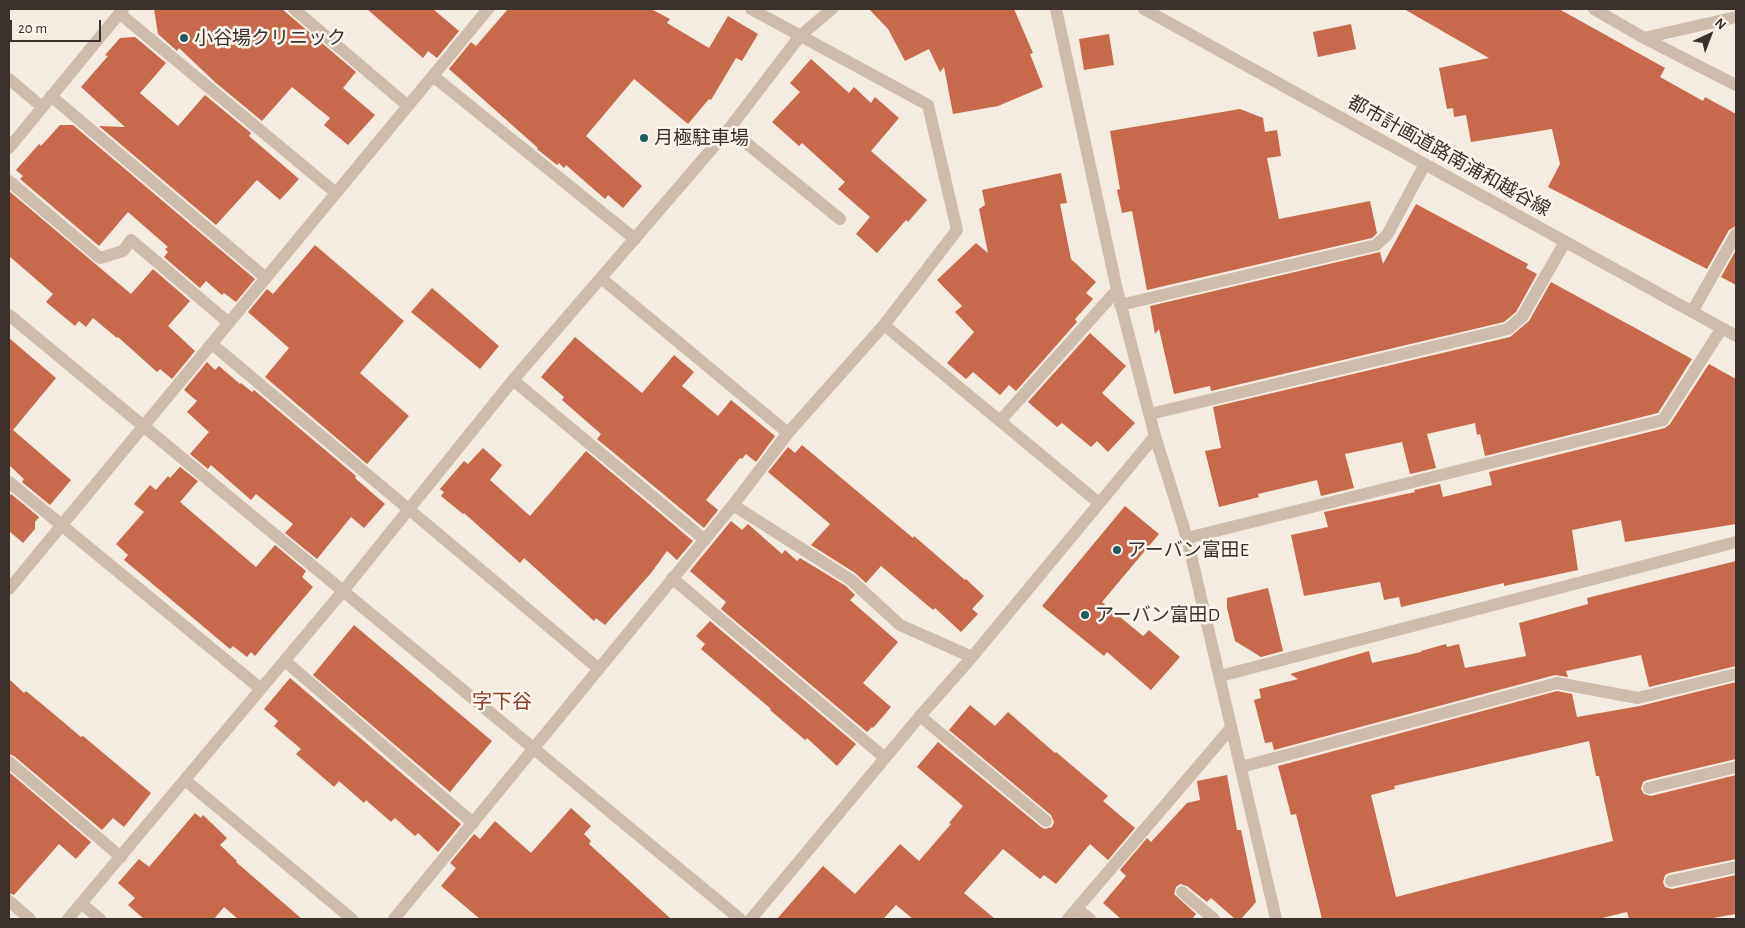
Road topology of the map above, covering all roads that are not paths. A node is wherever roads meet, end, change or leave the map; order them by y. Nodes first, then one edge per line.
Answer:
1 (294, 9) edge
2 (488, 9) edge
3 (751, 9) edge
4 (832, 9) edge
5 (1056, 9) edge
6 (1144, 9) edge
7 (1594, 9) edge
8 (121, 11) edge
9 (1736, 18) edge
10 (800, 36) junction
11 (1644, 38) junction
12 (432, 76) junction
13 (9, 78) edge
14 (1736, 85) edge
15 (51, 96) junction
16 (408, 106) junction
17 (42, 107) junction
18 (729, 129) junction
19 (9, 148) edge
20 (1424, 164) junction
21 (9, 180) edge
22 (336, 193) junction
23 (840, 219) dead end
24 (1736, 234) edge
25 (635, 238) junction
26 (1566, 242) junction
27 (266, 278) junction
28 (601, 278) junction
29 (1117, 290) junction
30 (1120, 305) junction
31 (1692, 312) junction
32 (9, 314) edge
33 (229, 323) junction
34 (884, 325) junction
35 (1722, 328) junction
36 (1736, 336) edge
37 (212, 344) junction
38 (513, 380) junction
39 (1150, 414) junction
40 (1000, 421) junction
41 (144, 426) junction
42 (788, 433) junction
43 (1155, 436) junction
44 (9, 482) edge
45 (1099, 503) junction
46 (733, 505) junction
47 (409, 510) junction
48 (62, 526) junction
49 (1188, 538) junction
50 (705, 540) junction
51 (1736, 542) edge
52 (672, 578) junction
53 (9, 588) edge
54 (343, 591) junction
55 (972, 657) junction
56 (285, 661) junction
57 (599, 669) junction
58 (1736, 674) edge
59 (1220, 676) junction
60 (261, 689) junction
61 (920, 716) junction
62 (1231, 728) junction
63 (534, 749) junction
64 (884, 758) junction
65 (9, 762) edge
66 (1241, 767) junction
67 (1736, 767) edge
68 (186, 780) junction
69 (1649, 788) dead end
70 (1046, 821) dead end
71 (473, 823) junction
72 (121, 857) junction
73 (1736, 867) edge
74 (1671, 881) dead end
75 (1182, 892) dead end
76 (9, 901) edge
77 (82, 904) junction
78 (1077, 909) junction
79 (399, 917) edge
80 (30, 919) edge
81 (68, 919) edge
82 (100, 919) edge
83 (352, 919) edge
84 (740, 919) edge
85 (751, 919) edge
86 (1068, 919) edge
87 (1090, 919) edge
88 (1214, 919) edge
89 (1276, 919) edge

1 - 16 street
2 - 12 street
3 - 10 street
4 - 10 street
5 - 29 street
6 - 20 street, 都市計画道路南浦和越谷線
7 - 11 street
8 - 15 street
8 - 22 street
9 - 11 street
10 - 18 street
10 - 34 street
11 - 14 street
12 - 16 street
12 - 25 street
13 - 17 street
15 - 17 street
15 - 27 street
16 - 22 street
17 - 19 street
18 - 23 street
18 - 25 street
20 - 26 street, 都市計画道路南浦和越谷線
20 - 30 street
21 - 33 street
22 - 27 street
24 - 31 street
25 - 28 street
26 - 31 street, 都市計画道路南浦和越谷線
26 - 39 street
27 - 33 street
28 - 38 street
28 - 42 street
29 - 30 street
29 - 40 street
30 - 39 street
31 - 35 street, 都市計画道路南浦和越谷線
32 - 41 street
33 - 37 street
34 - 40 street
34 - 42 street
35 - 36 street, 都市計画道路南浦和越谷線
35 - 49 street
37 - 41 street
37 - 47 street
38 - 47 street
38 - 50 street
39 - 43 street
40 - 45 street
41 - 48 street
41 - 54 street
42 - 46 street
43 - 45 street
43 - 49 street
44 - 48 street
45 - 55 street
46 - 50 street
46 - 55 street
47 - 54 street
47 - 57 street
48 - 53 street
48 - 60 street
49 - 59 street
50 - 52 street
51 - 59 street
52 - 57 street
52 - 64 street
54 - 56 street
54 - 63 street
55 - 61 street
56 - 60 street
56 - 71 street
57 - 63 street
58 - 66 street
59 - 62 street
60 - 68 street
61 - 64 street
61 - 70 street
62 - 66 street
62 - 78 street
63 - 71 street
63 - 84 street
64 - 85 street
65 - 72 street
66 - 89 street
67 - 69 street
68 - 72 street
68 - 83 street
71 - 79 street
72 - 77 street
73 - 74 street
75 - 88 street
76 - 80 street
77 - 81 street
77 - 82 street
78 - 86 street
78 - 87 street

